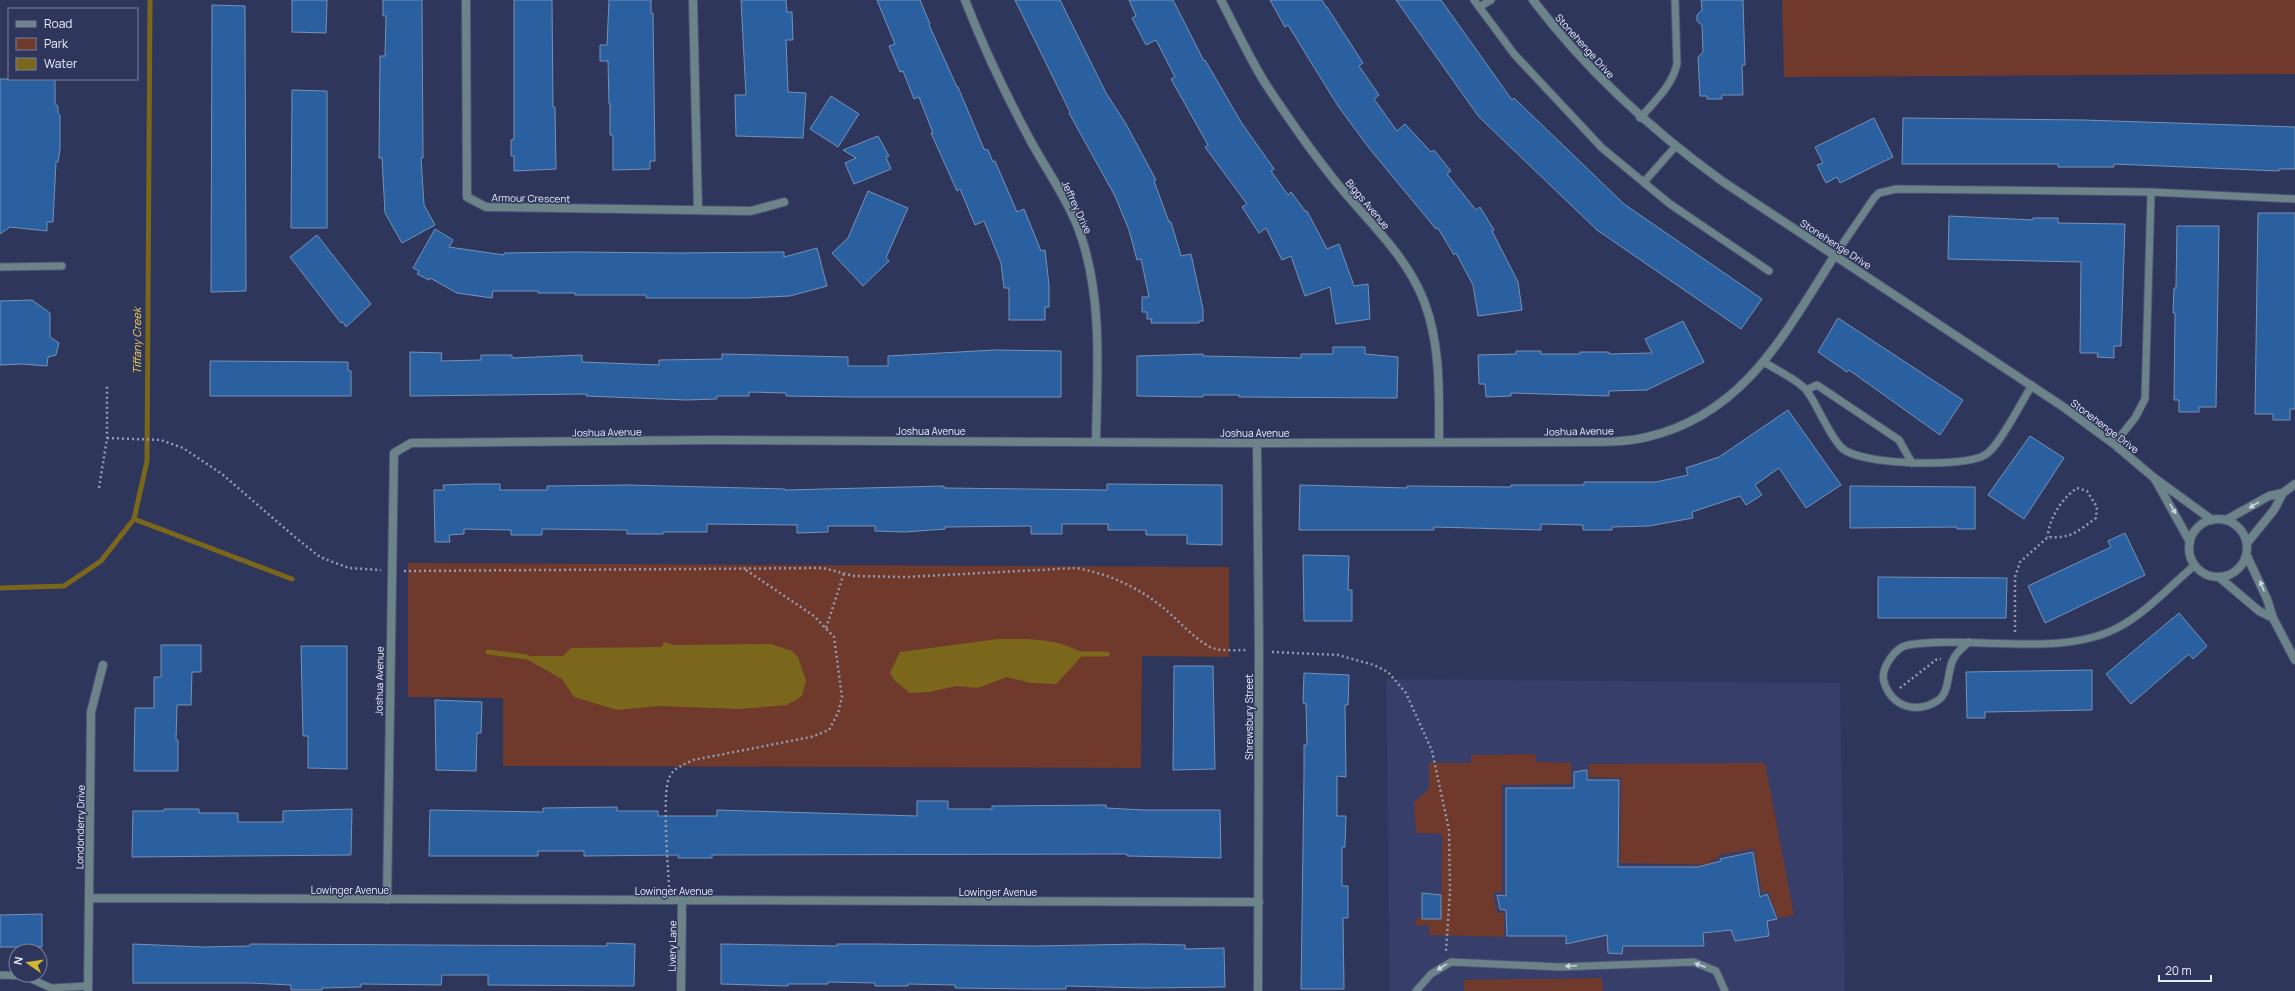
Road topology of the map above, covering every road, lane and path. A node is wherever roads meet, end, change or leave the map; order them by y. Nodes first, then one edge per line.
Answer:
1 (466, 0) edge
2 (693, 0) edge
3 (965, 0) edge
4 (1221, 0) edge
5 (1474, 0) edge
6 (1491, 0) edge
7 (1532, 0) edge
8 (1675, 0) edge
9 (1479, 7) junction
10 (1640, 118) junction
11 (1675, 147) junction
12 (1644, 182) junction
13 (2151, 192) junction
14 (2295, 199) edge
15 (784, 202) dead end
16 (698, 210) junction
17 (1835, 255) junction
18 (62, 266) dead end
19 (0, 267) edge
20 (1770, 271) dead end
21 (1764, 362) junction
22 (2032, 385) junction
23 (107, 386) dead end
24 (1806, 390) junction
25 (108, 438) junction
26 (1096, 442) junction
27 (1439, 442) junction
28 (1257, 443) junction
29 (2114, 444) junction
30 (1912, 463) junction
31 (2153, 477) junction
32 (2295, 484) edge
33 (99, 488) dead end
34 (2283, 493) junction
35 (2212, 520) junction
36 (2226, 520) junction
37 (2048, 537) junction
38 (2190, 542) junction
39 (2247, 543) junction
40 (2247, 556) junction
41 (2195, 566) junction
42 (743, 568) junction
43 (390, 571) junction
44 (844, 573) junction
45 (2219, 577) junction
46 (2273, 618) junction
47 (826, 628) junction
48 (1969, 642) junction
49 (2015, 643) junction
50 (1259, 650) junction
51 (1953, 660) junction
52 (2295, 660) edge
53 (102, 665) dead end
54 (1892, 695) junction
55 (89, 898) junction
56 (387, 900) junction
57 (669, 901) junction
58 (682, 901) junction
59 (1258, 902) junction
60 (1445, 966) junction
61 (0, 975) edge
62 (88, 988) edge
63 (50, 989) edge
64 (681, 991) edge
65 (1258, 991) edge
66 (1416, 991) edge
67 (1725, 991) edge

1 - 16 street, Armour Crescent
2 - 16 street
3 - 26 street, Jeffrey Drive
4 - 27 street, Biggs Avenue
5 - 9 lane
6 - 9 lane
7 - 10 street, Stonehenge Drive
8 - 10 lane
9 - 12 lane
10 - 11 street, Stonehenge Drive
11 - 12 lane
11 - 17 street, Stonehenge Drive
12 - 20 lane
13 - 14 lane
13 - 17 lane
13 - 29 lane
15 - 16 street, Armour Crescent
17 - 21 street, Joshua Avenue
17 - 22 street, Stonehenge Drive
18 - 19 lane
21 - 24 lane
21 - 27 street, Joshua Avenue
22 - 29 street, Stonehenge Drive
22 - 30 lane
23 - 25 path
24 - 30 lane
24 - 30 lane
25 - 33 path
25 - 43 path
26 - 28 street, Joshua Avenue
26 - 43 street, Joshua Avenue
27 - 28 street, Joshua Avenue
28 - 50 street, Shrewsbury Street
29 - 31 street, Stonehenge Drive
31 - 35 street, Stonehenge Drive
31 -> 38 street, Stonehenge Drive
32 - 34 street
34 -> 36 street
34 - 39 street
35 - 36 street
35 - 38 street
36 - 39 street
37 - 37 path
37 - 49 path
38 - 41 street
39 - 40 street
40 - 45 street
46 -> 40 street
41 - 45 street
41 - 49 lane
42 - 43 path
42 - 44 path
42 - 47 path
43 - 56 street, Joshua Avenue
44 - 47 path
44 - 50 path
45 - 46 street
46 - 52 street
47 - 57 path
48 - 49 lane
48 - 51 lane
48 - 54 lane
50 - 59 street, Shrewsbury Street
50 - 60 path
51 - 54 path
51 - 54 lane
53 - 55 street, Londonderry Drive
55 - 56 street, Lowinger Avenue
55 - 62 street, Londonderry Drive
56 - 57 street, Lowinger Avenue
57 - 58 street, Lowinger Avenue
58 - 59 street, Lowinger Avenue
58 - 64 street, Livery Lane
59 - 65 street, Shrewsbury Street
60 -> 66 lane
67 -> 60 lane
61 - 63 lane
62 - 63 lane

